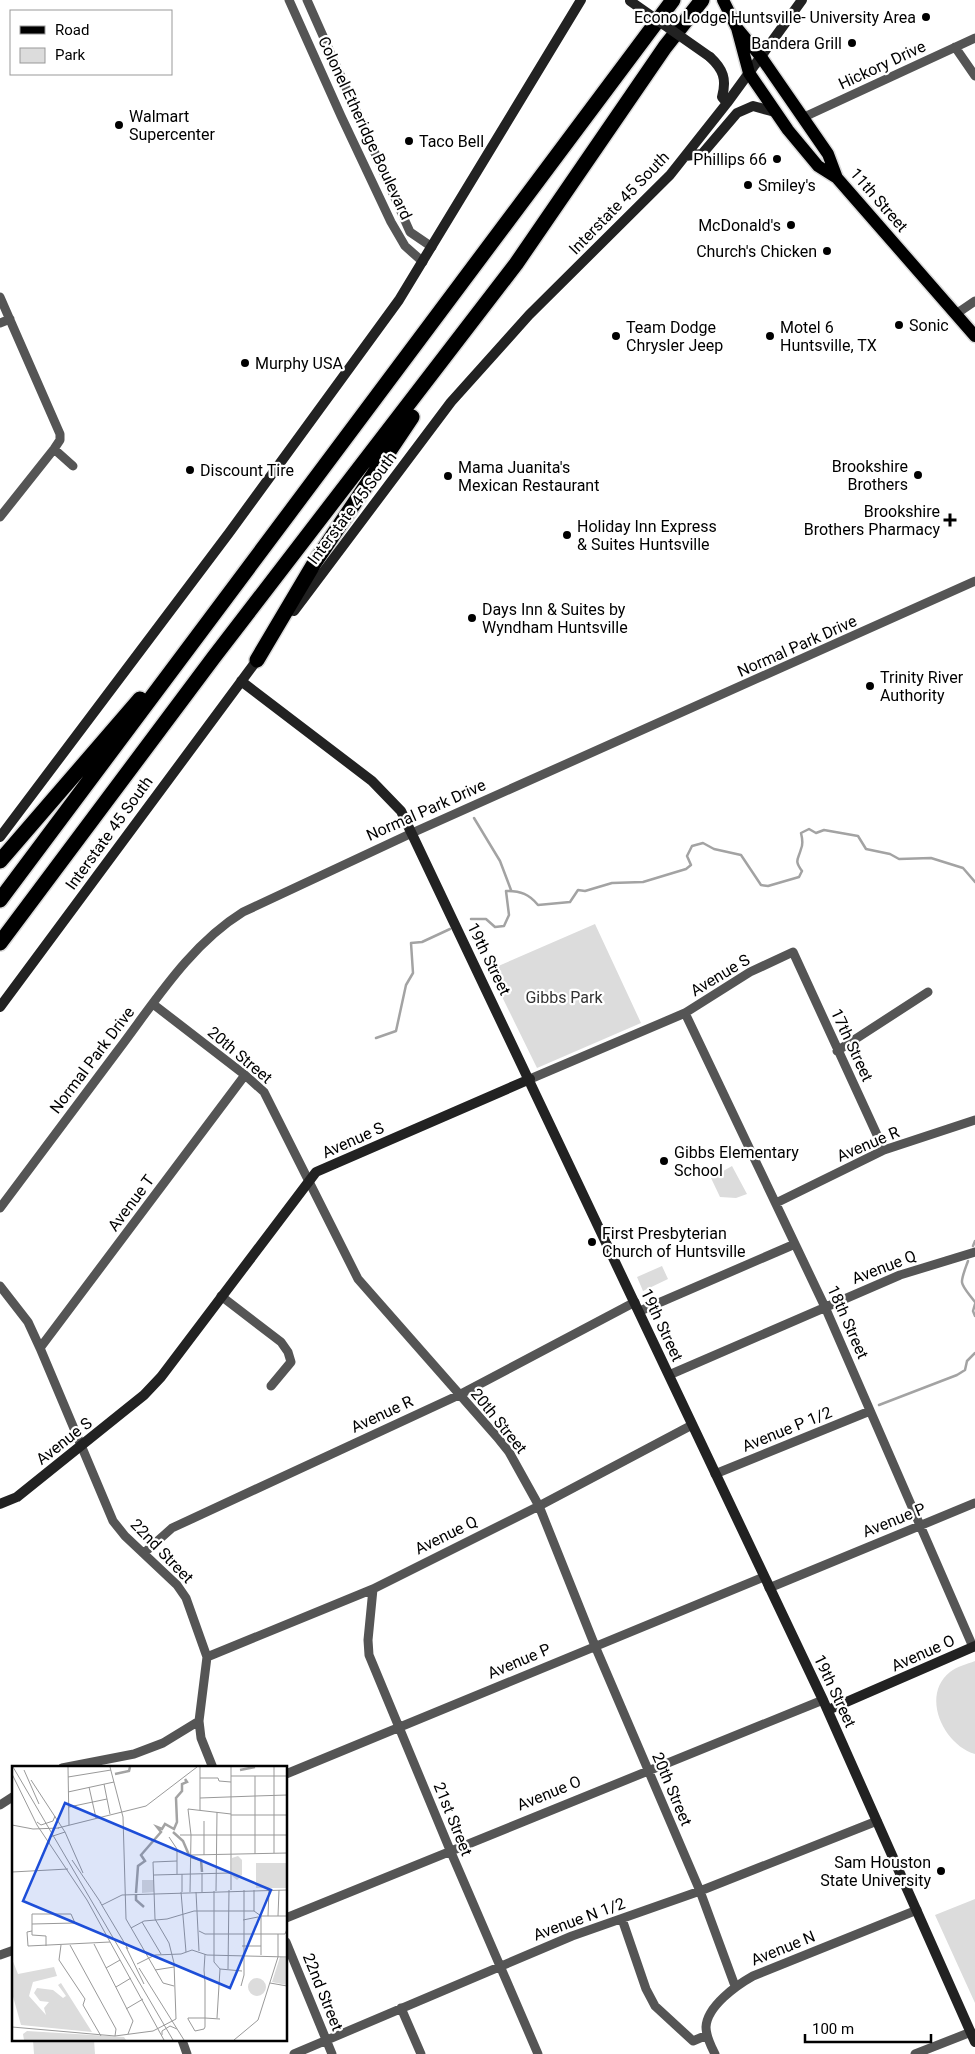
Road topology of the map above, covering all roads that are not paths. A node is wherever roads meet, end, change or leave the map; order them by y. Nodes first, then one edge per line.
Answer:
1 (289, 0) edge
2 (308, 0) edge
3 (593, 0) edge
4 (629, 0) edge
5 (673, 0) edge
6 (702, 0) edge
7 (723, 0) edge
8 (802, 0) edge
9 (579, 3) edge
10 (737, 28) junction
11 (975, 38) edge
12 (955, 47) junction
13 (761, 56) junction
14 (749, 73) junction
15 (975, 76) edge
16 (727, 103) junction
17 (356, 110) junction
18 (776, 112) junction
19 (341, 116) junction
20 (802, 118) junction
21 (803, 148) junction
22 (686, 156) junction
23 (837, 178) junction
24 (432, 247) junction
25 (424, 262) junction
26 (516, 264) junction
27 (0, 297) edge
28 (975, 301) edge
29 (956, 314) junction
30 (10, 319) junction
31 (0, 323) edge
32 (975, 336) edge
33 (54, 449) junction
34 (73, 466) dead end
35 (0, 517) edge
36 (975, 581) edge
37 (198, 635) junction
38 (257, 660) junction
39 (241, 681) junction
40 (412, 833) junction
41 (0, 837) edge
42 (0, 861) edge
43 (0, 900) edge
44 (0, 943) edge
45 (793, 952) joint
46 (928, 992) dead end
47 (152, 1004) junction
48 (0, 1007) edge
49 (685, 1013) junction
50 (837, 1051) junction
51 (245, 1075) junction
52 (530, 1079) junction
53 (975, 1120) edge
54 (884, 1150) junction
55 (309, 1182) junction
56 (776, 1204) junction
57 (0, 1208) edge
58 (795, 1244) junction
59 (975, 1252) edge
60 (0, 1286) edge
61 (221, 1296) junction
62 (637, 1307) junction
63 (825, 1307) junction
64 (40, 1348) junction
65 (669, 1375) junction
66 (271, 1386) dead end
67 (459, 1395) junction
68 (870, 1411) junction
69 (692, 1425) junction
70 (81, 1448) junction
71 (716, 1474) junction
72 (975, 1503) edge
73 (0, 1504) edge
74 (539, 1506) junction
75 (920, 1525) junction
76 (144, 1553) junction
77 (764, 1576) junction
78 (373, 1588) junction
79 (769, 1588) junction
80 (595, 1646) junction
81 (974, 1647) edge
82 (206, 1657) junction
83 (823, 1700) junction
84 (828, 1710) junction
85 (199, 1721) junction
86 (400, 1727) junction
87 (72, 1766) edge
88 (212, 1766) edge
89 (647, 1770) junction
90 (288, 1773) edge
91 (12, 1797) edge
92 (0, 1805) edge
93 (877, 1821) junction
94 (450, 1850) junction
95 (700, 1891) junction
96 (917, 1910) junction
97 (288, 1917) edge
98 (622, 1919) junction
99 (288, 1947) edge
100 (12, 1951) edge
101 (0, 1955) edge
102 (499, 1966) junction
103 (735, 1986) junction
104 (401, 2008) junction
105 (707, 2035) junction
106 (973, 2037) edge
107 (327, 2040) junction
108 (183, 2042) edge
109 (187, 2054) edge
110 (294, 2054) edge
111 (332, 2054) edge
112 (421, 2054) edge
113 (538, 2054) edge
114 (715, 2054) edge
115 (915, 2054) edge

1 - 19 street, Colonel Etheridge Boulevard
2 - 17 street, Colonel Etheridge Boulevard
3 - 9 main road
4 - 16 main road, bridge
5 - 37 highway
6 - 26 highway
7 - 10 main road, 11th Street
8 - 13 main road, Interstate 45 South
9 - 24 main road
10 - 13 main road, 11th Street
10 - 14 main road, 11th Street
11 - 12 street, Hickory Drive
12 - 15 street
12 - 20 street, Hickory Drive
13 - 14 main road, Interstate 45 South
13 - 20 main road, 11th Street
14 - 16 main road, Interstate 45 South
14 - 18 main road, 11th Street
16 - 22 main road, Interstate 45 South
17 - 19 street
17 - 24 street, Colonel Etheridge Boulevard
18 - 21 main road, 11th Street
18 - 22 main road
19 - 25 street, Colonel Etheridge Boulevard
20 - 23 main road, 11th Street
21 - 23 main road, 11th Street
21 - 23 main road
22 - 38 main road, Interstate 45 South
23 - 29 main road, 11th Street
24 - 25 main road
25 - 41 main road
26 - 38 highway
26 - 44 highway
27 - 30 street
28 - 29 street
29 - 32 main road, 11th Street
30 - 31 street
30 - 33 street
33 - 34 street
33 - 35 street
36 - 40 street, Normal Park Drive
37 - 42 highway
37 - 43 highway
38 - 39 main road, Interstate 45 South
39 - 40 main road, 19th Street
39 - 48 main road, Interstate 45 South
40 - 47 street, Normal Park Drive
40 - 52 main road, 19th Street
45 - 49 street, Avenue S
45 - 50 street, 17th Street
46 - 50 street
47 - 51 street, 20th Street
47 - 57 street, Normal Park Drive
49 - 52 street, Avenue S
49 - 56 street, 18th Street
50 - 54 street, 17th Street
51 - 55 street, 20th Street
51 - 64 street, Avenue T
52 - 55 main road, Avenue S
52 - 62 main road, 19th Street
53 - 54 street, Avenue R
54 - 56 street, Avenue R
55 - 61 main road, Avenue S
55 - 67 street, 20th Street
56 - 58 street, 18th Street
58 - 62 street, Avenue R
58 - 63 street, 18th Street
59 - 63 street, Avenue Q
60 - 64 street, 22nd Street
61 - 66 street
61 - 70 main road, Avenue S
62 - 65 main road, 19th Street
62 - 67 street, Avenue R
63 - 65 street, Avenue Q
63 - 68 street, 18th Street
64 - 70 street, 22nd Street
65 - 69 main road, 19th Street
67 - 74 street, 20th Street
67 - 76 street, Avenue R
68 - 71 street, Avenue P 1/2
68 - 75 street, 18th Street
69 - 71 main road, 19th Street
69 - 74 street, Avenue Q
70 - 73 main road, Avenue S
70 - 76 street, 22nd Street
71 - 77 main road, 19th Street
72 - 75 street, Avenue P
74 - 78 street, Avenue Q
74 - 80 street, 20th Street
75 - 79 street, Avenue P
75 - 81 street, 18th Street
76 - 82 street, 22nd Street
77 - 79 main road, 19th Street
77 - 80 street, Avenue P
78 - 82 street, Avenue Q
78 - 86 street, 21st Street
79 - 83 main road, 19th Street
80 - 86 street, Avenue P
80 - 89 street, 20th Street
81 - 84 main road, Avenue O
82 - 85 street, 22nd Street
83 - 84 main road, 19th Street
83 - 89 street, Avenue O
84 - 93 main road, 19th Street
85 - 87 street
85 - 88 street, 22nd Street
86 - 90 street, Avenue P
86 - 94 street, 21st Street
89 - 94 street, Avenue O
89 - 95 street, 20th Street
91 - 92 street
93 - 95 street, Avenue N 1/2
93 - 96 main road, 19th Street
94 - 97 street, Avenue O
94 - 102 street, 21st Street
95 - 98 street, Avenue N 1/2
95 - 103 street, 20th Street
96 - 103 street, Avenue N
96 - 106 main road, 19th Street
98 - 102 street, Avenue N 1/2
98 - 105 street
99 - 107 street, 22nd Street
100 - 101 street
102 - 104 street, Avenue N 1/2
102 - 113 street, 21st Street
103 - 105 street, Avenue N
104 - 107 street, Avenue N 1/2
104 - 112 street
105 - 114 street
106 - 115 street
107 - 110 street, Avenue N 1/2
107 - 111 street, 22nd Street
108 - 109 street

